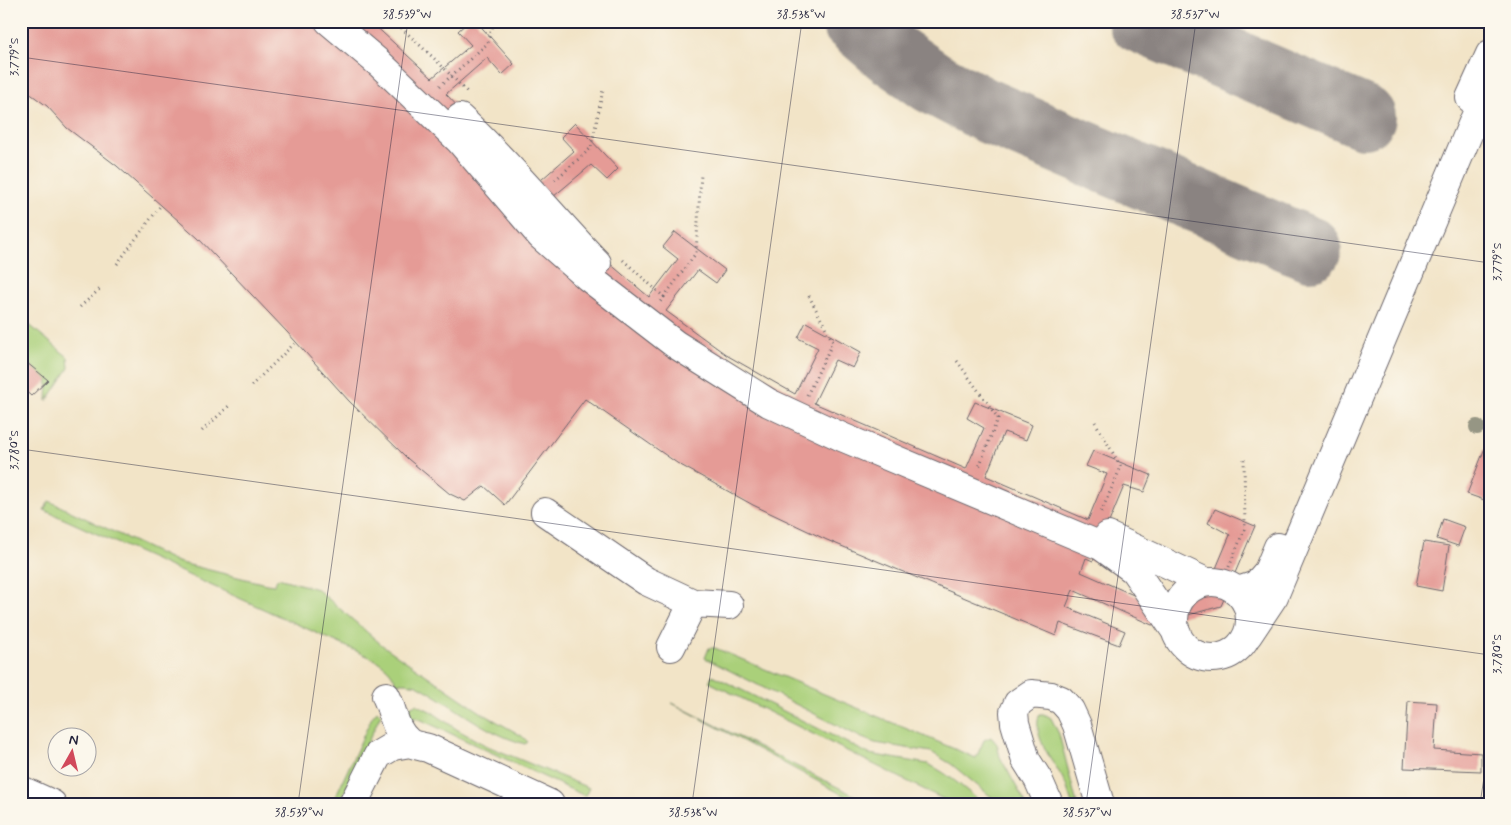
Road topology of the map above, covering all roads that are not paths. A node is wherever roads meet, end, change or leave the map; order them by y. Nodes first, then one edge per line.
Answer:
1 (329, 21) edge
2 (353, 21) edge
3 (1490, 54) edge
4 (1490, 82) edge
5 (545, 512) dead end
6 (1206, 582) junction
7 (1238, 591) junction
8 (693, 602) junction
9 (729, 605) dead end
10 (1179, 644) junction
11 (1249, 646) junction
12 (672, 647) dead end
13 (386, 696) dead end
14 (410, 743) junction
15 (21, 790) edge
16 (52, 804) edge
17 (353, 804) edge
18 (550, 804) edge
19 (1049, 804) edge
20 (1100, 804) edge

1 - 10 main road
2 - 6 main road
3 - 7 main road
4 - 11 main road
5 - 8 main road
6 - 7 main road
6 - 10 main road
7 - 11 main road
8 - 9 main road
8 - 12 main road
10 - 11 main road
13 - 14 main road
14 - 17 main road
14 - 18 main road
15 - 16 main road
19 - 20 main road

